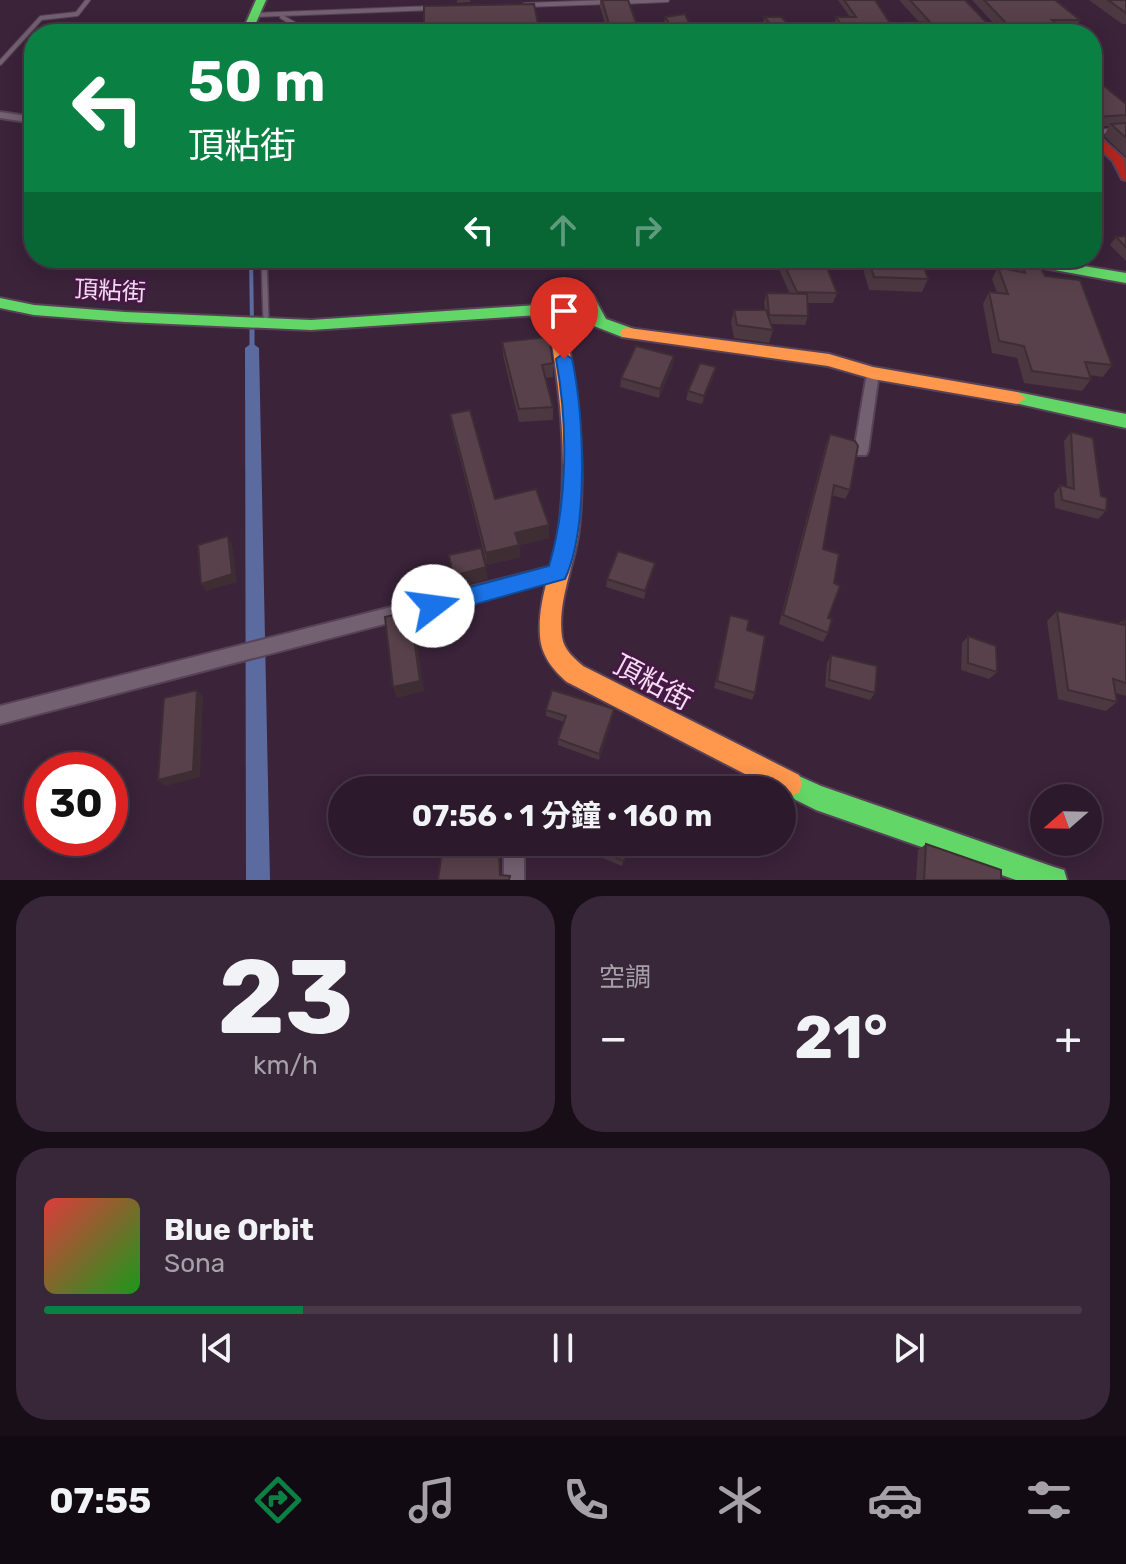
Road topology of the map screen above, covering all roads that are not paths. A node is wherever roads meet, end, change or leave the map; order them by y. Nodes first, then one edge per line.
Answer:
1 (88, 0) edge
2 (667, 0) edge
3 (518, 5) edge
4 (441, 8) edge
5 (263, 10) edge
6 (36, 24) edge
7 (294, 24) edge
8 (24, 37) edge
9 (0, 63) edge
10 (0, 115) edge
11 (24, 119) edge
12 (1126, 130) edge
13 (1102, 132) edge
14 (1102, 143) edge
15 (1126, 176) edge
16 (264, 268) edge
17 (1068, 268) edge
18 (1126, 278) edge
19 (0, 303) edge
20 (554, 309) junction
21 (266, 321) junction
22 (873, 373) junction
23 (1126, 421) edge
24 (861, 451) edge
25 (557, 572) junction
26 (0, 715) edge
27 (515, 856) edge
28 (514, 880) edge
29 (1054, 880) edge

1 - 6 lane
2 - 3 lane
4 - 5 lane
5 - 7 lane
8 - 9 lane
10 - 11 street
12 - 13 lane
14 - 15 street
16 - 21 lane
17 - 18 street
19 - 21 street, 頂粘街
20 - 21 street, 頂粘街
20 - 22 street, 頂粘街
20 - 25 street, 頂粘街
22 - 23 street, 頂粘街
22 - 24 street
25 - 26 street
25 - 29 street, 頂粘街
27 - 28 street

